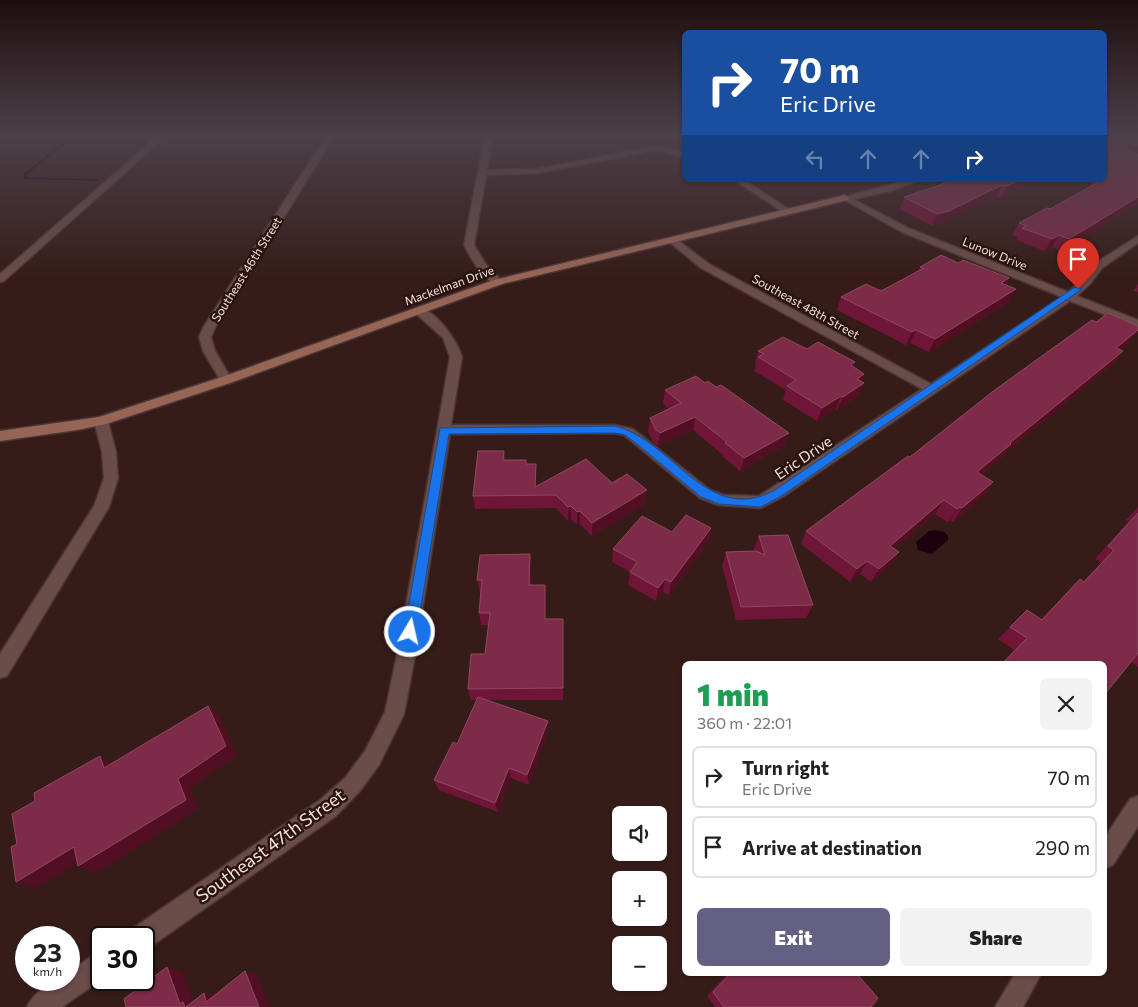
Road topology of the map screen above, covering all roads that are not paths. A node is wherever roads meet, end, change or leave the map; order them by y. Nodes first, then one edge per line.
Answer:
1 (110, 182) edge
2 (301, 182) edge
3 (480, 182) edge
4 (741, 182) edge
5 (908, 182) edge
6 (845, 198) junction
7 (789, 212) junction
8 (1138, 239) edge
9 (672, 240) junction
10 (0, 279) edge
11 (498, 282) junction
12 (1070, 296) junction
13 (419, 311) junction
14 (1138, 324) edge
15 (226, 380) junction
16 (932, 389) junction
17 (101, 421) junction
18 (444, 430) junction
19 (0, 436) edge
20 (0, 670) edge
21 (1138, 807) edge
22 (1107, 854) edge
23 (155, 928) edge
24 (90, 973) edge
25 (1028, 976) edge
26 (40, 1007) edge
27 (1008, 1007) edge

1 - 10 street
2 - 15 street, Southeast 46th Street
3 - 11 street
4 - 7 street
5 - 6 street, Mackelman Drive
6 - 7 street, Mackelman Drive
6 - 12 street, Lunow Drive
7 - 9 street, Mackelman Drive
8 - 12 street, Eric Drive
9 - 11 street, Mackelman Drive
9 - 16 street, Southeast 48th Street
11 - 13 street, Mackelman Drive
12 - 14 street, Lunow Drive
12 - 16 street, Eric Drive
13 - 15 street, Mackelman Drive
13 - 18 street, Southeast 47th Street
15 - 17 street, Mackelman Drive
16 - 18 street, Eric Drive
17 - 19 street, Mackelman Drive
17 - 20 street
18 - 23 street, Southeast 47th Street
21 - 22 street
24 - 26 street
25 - 27 street

